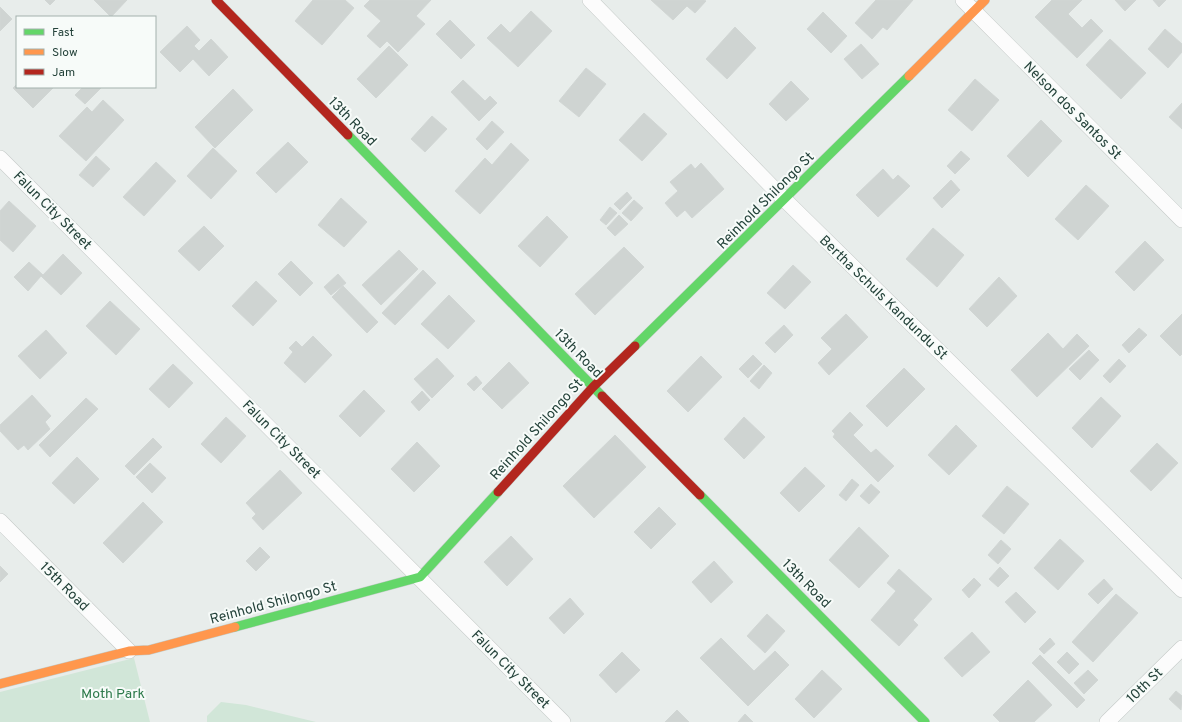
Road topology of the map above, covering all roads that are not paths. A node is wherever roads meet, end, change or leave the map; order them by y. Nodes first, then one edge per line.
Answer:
1 (216, 0) edge
2 (590, 0) edge
3 (963, 0) edge
4 (986, 0) edge
5 (974, 11) junction
6 (0, 158) edge
7 (785, 200) junction
8 (1182, 220) edge
9 (593, 388) junction
10 (0, 521) edge
11 (420, 577) junction
12 (1182, 590) edge
13 (1182, 648) edge
14 (129, 651) junction
15 (0, 684) edge
16 (563, 722) edge
17 (926, 722) edge
18 (1107, 722) edge

1 - 9 street, 13th Road
2 - 7 street, Bertha Schuls Kandundu St
3 - 5 street, Nelson dos Santos St
4 - 5 street, Reinhold Shilongo St
5 - 7 street, Reinhold Shilongo St
5 - 8 street, Nelson dos Santos St
6 - 11 street, Falun City Street
7 - 9 street, Reinhold Shilongo St
7 - 12 street, Bertha Schuls Kandundu St
9 - 11 street, Reinhold Shilongo St
9 - 17 street, 13th Road
10 - 14 street, 15th Road
11 - 14 street, Reinhold Shilongo St
11 - 16 street, Falun City Street
13 - 18 street, 10th St
14 - 15 street, Reinhold Shilongo St

